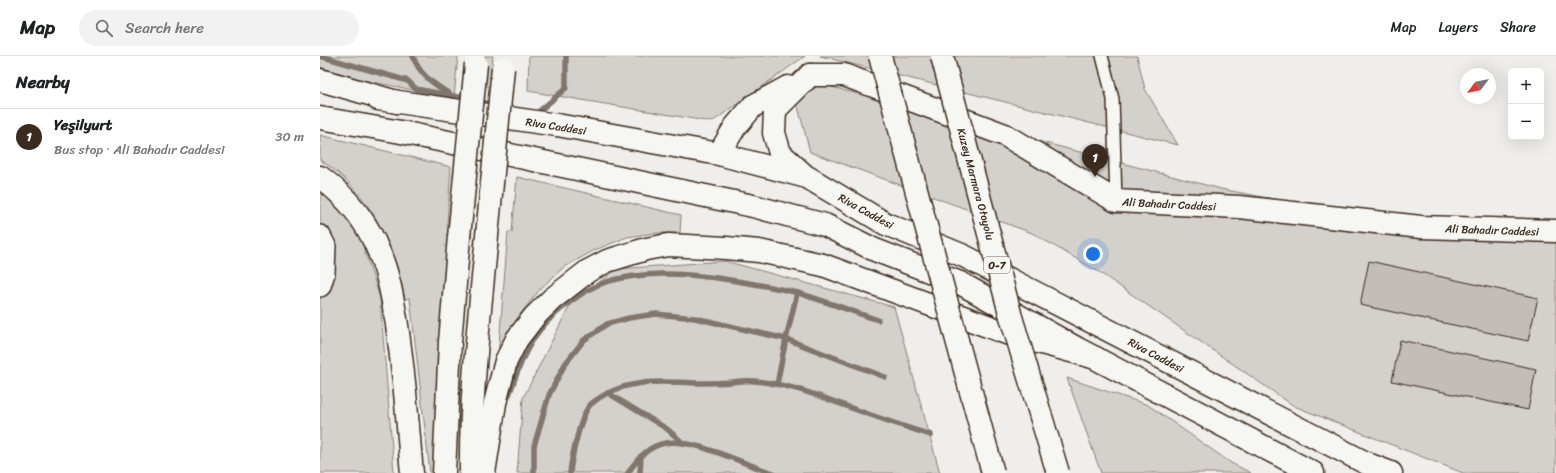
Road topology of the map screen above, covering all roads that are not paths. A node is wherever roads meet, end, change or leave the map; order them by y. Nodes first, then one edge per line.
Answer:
1 (880, 56) edge
2 (942, 56) edge
3 (1102, 56) edge
4 (476, 60) edge
5 (503, 62) edge
6 (810, 75) junction
7 (320, 80) edge
8 (320, 89) edge
9 (397, 102) junction
10 (320, 118) edge
11 (719, 154) junction
12 (320, 177) edge
13 (807, 177) junction
14 (1116, 201) junction
15 (1556, 230) edge
16 (320, 236) edge
17 (320, 286) edge
18 (1096, 358) junction
19 (412, 473) edge
20 (444, 473) edge
21 (471, 473) edge
22 (484, 473) edge
23 (993, 473) edge
24 (1058, 473) edge
25 (1313, 473) edge
26 (1391, 473) edge

1 - 23 main road, bridge
2 - 24 main road, Kuzey Marmara Otoyolu / O-7, bridge
3 - 14 lane
4 - 20 main road, bridge
5 - 21 main road, bridge
6 - 11 main road
6 - 13 main road
6 - 14 main road, Ali Bahadır Caddesi
7 - 9 main road
8 - 9 main road, Riva Caddesi
9 - 11 main road, Riva Caddesi
10 - 18 main road
11 - 13 main road, Riva Caddesi
12 - 19 main road
13 - 26 main road, Riva Caddesi
14 - 15 main road, Ali Bahadır Caddesi
16 - 17 street
18 - 22 main road
18 - 25 main road

